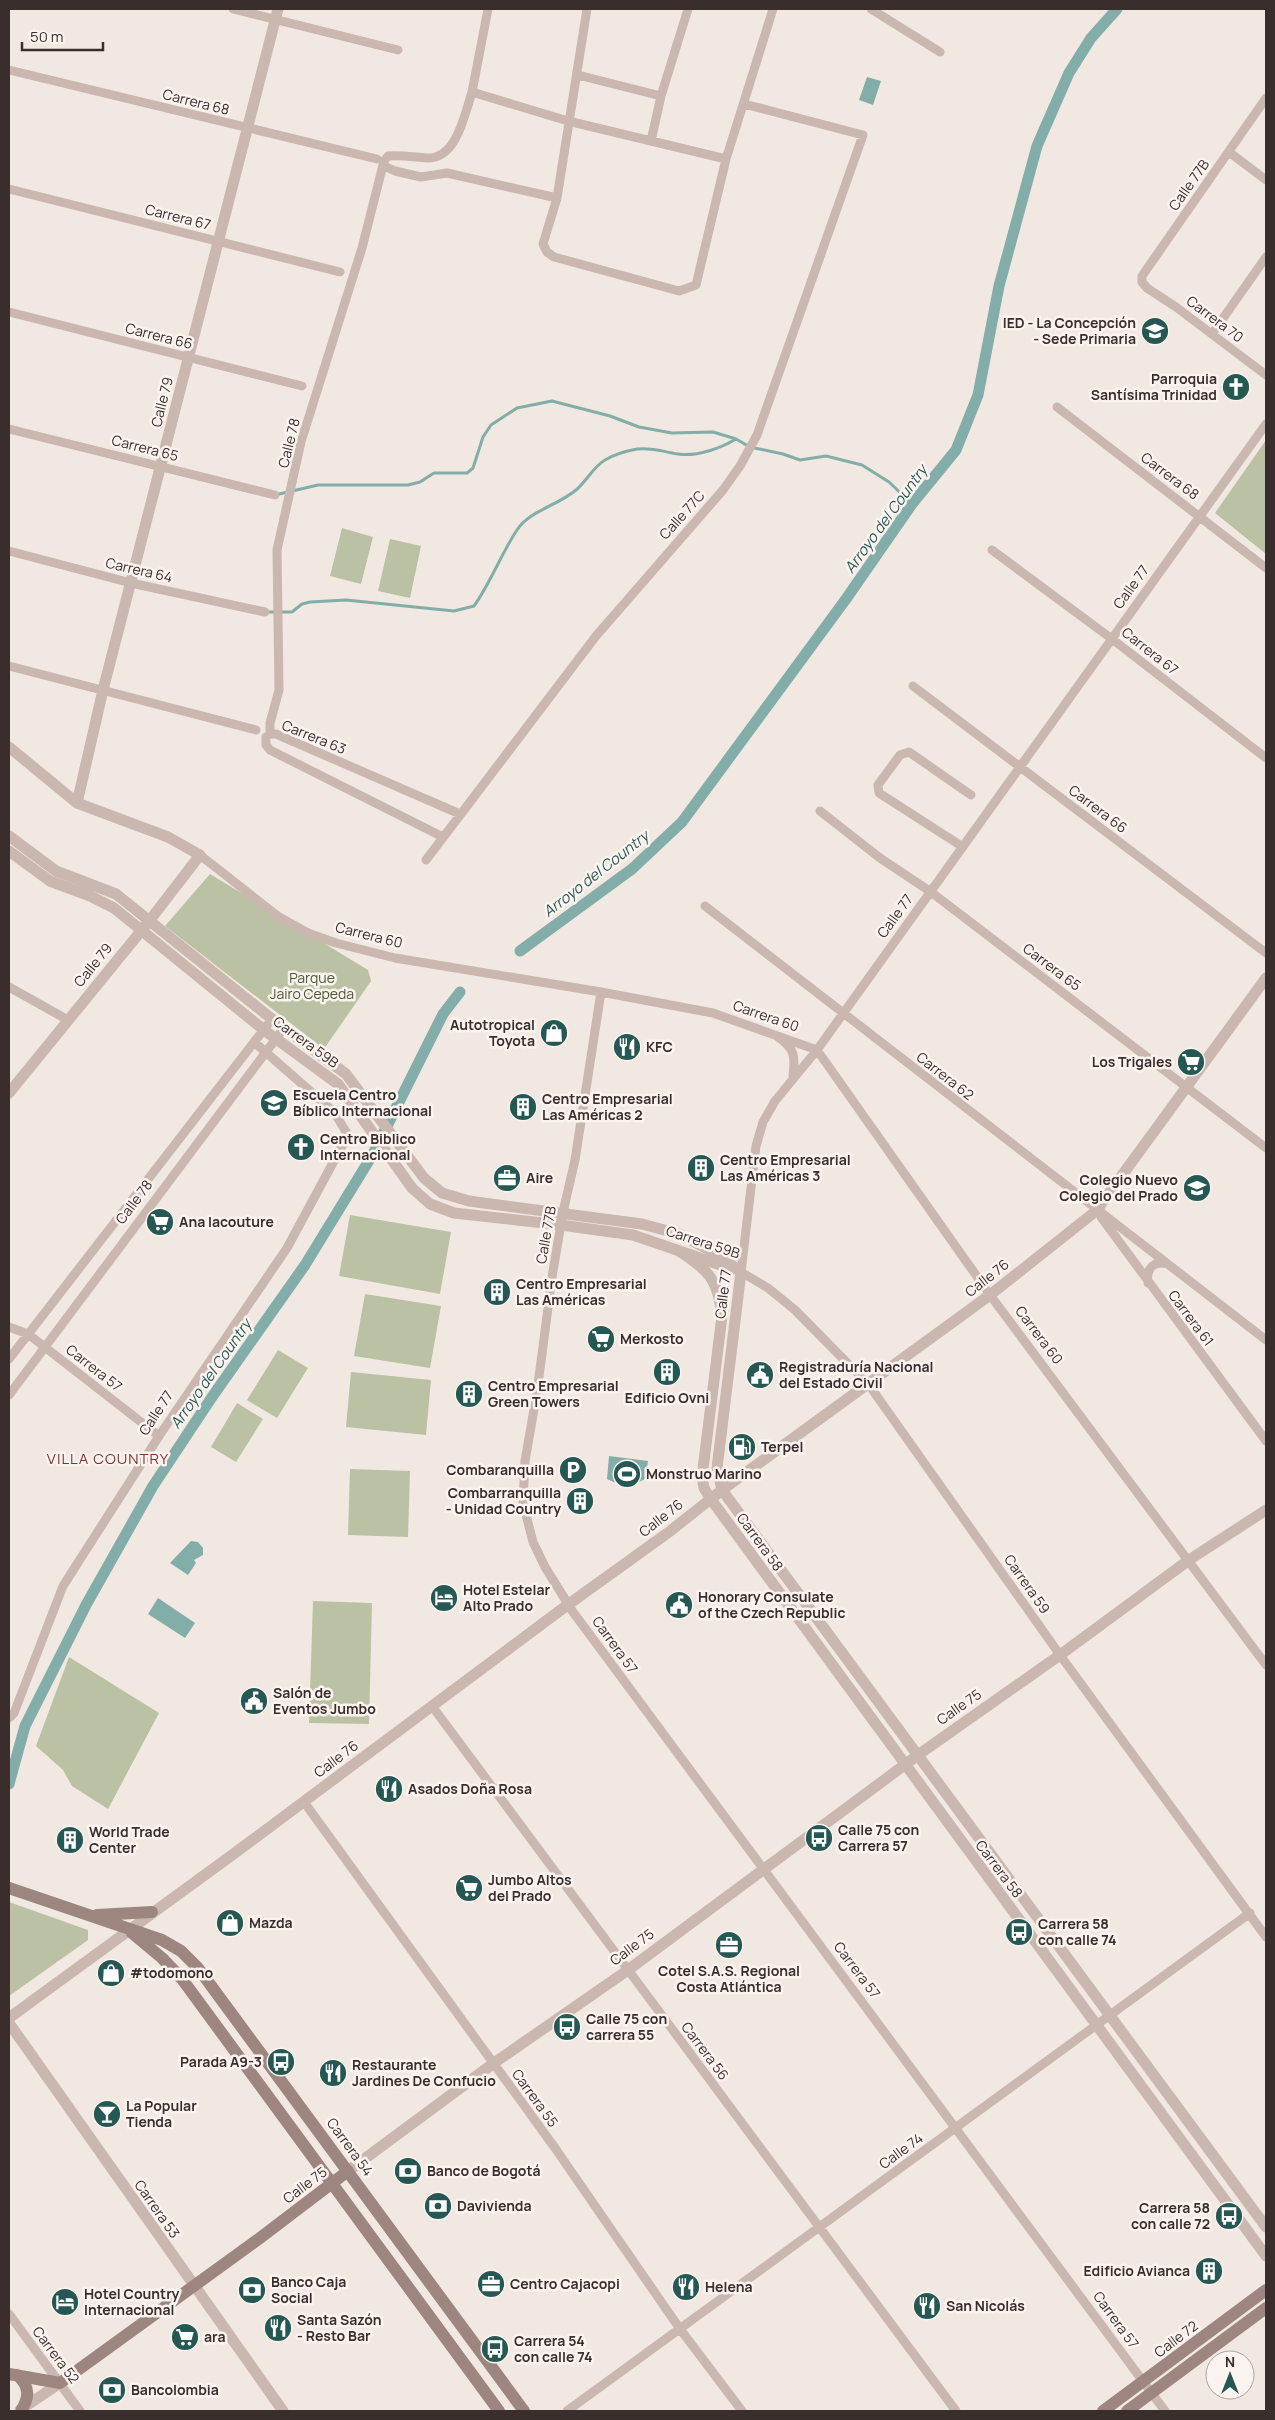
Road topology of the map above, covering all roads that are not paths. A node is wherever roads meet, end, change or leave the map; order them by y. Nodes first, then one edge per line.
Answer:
1 (233, 9) edge
2 (488, 9) edge
3 (587, 9) edge
4 (688, 9) edge
5 (773, 9) edge
6 (871, 9) edge
7 (276, 14) edge
8 (398, 50) dead end
9 (940, 52) dead end
10 (9, 70) edge
11 (578, 75) junction
12 (472, 92) junction
13 (661, 96) junction
14 (1266, 98) edge
15 (744, 104) junction
16 (568, 122) junction
17 (247, 129) junction
18 (651, 141) junction
19 (1229, 152) junction
20 (428, 159) junction
21 (726, 159) junction
22 (382, 162) junction
23 (427, 175) junction
24 (1266, 180) edge
25 (9, 189) edge
26 (557, 198) junction
27 (218, 242) junction
28 (1266, 258) edge
29 (340, 272) dead end
30 (1147, 288) joint
31 (9, 312) edge
32 (1212, 334) junction
33 (189, 357) junction
34 (1266, 375) edge
35 (302, 386) dead end
36 (1057, 407) dead end
37 (1266, 424) edge
38 (9, 429) edge
39 (161, 466) junction
40 (275, 495) dead end
41 (1200, 516) junction
42 (992, 550) dead end
43 (9, 551) edge
44 (1266, 568) edge
45 (131, 583) junction
46 (264, 612) dead end
47 (1112, 639) junction
48 (9, 666) edge
49 (913, 686) dead end
50 (103, 690) junction
51 (256, 730) dead end
52 (270, 734) junction
53 (9, 747) edge
54 (1266, 758) edge
55 (1020, 767) junction
56 (971, 795) dead end
57 (77, 803) junction
58 (820, 811) dead end
59 (460, 814) junction
60 (9, 837) edge
61 (443, 837) junction
62 (962, 847) junction
63 (9, 851) edge
64 (200, 855) junction
65 (426, 860) dead end
66 (931, 892) junction
67 (705, 906) dead end
68 (150, 920) junction
69 (142, 930) junction
70 (1266, 953) edge
71 (1266, 978) edge
72 (9, 987) edge
73 (602, 992) junction
74 (843, 1014) junction
75 (272, 1019) junction
76 (68, 1020) junction
77 (284, 1028) junction
78 (264, 1030) junction
79 (770, 1033) junction
80 (276, 1039) junction
81 (254, 1042) junction
82 (817, 1050) junction
83 (265, 1051) junction
84 (793, 1078) junction
85 (1187, 1088) junction
86 (9, 1093) edge
87 (1266, 1148) edge
88 (1096, 1211) junction
89 (563, 1212) junction
90 (561, 1225) junction
91 (679, 1251) junction
92 (1171, 1265) junction
93 (741, 1272) junction
94 (1148, 1284) junction
95 (990, 1295) junction
96 (9, 1326) edge
97 (28, 1334) junction
98 (1266, 1340) edge
99 (44, 1346) junction
100 (9, 1358) edge
101 (869, 1384) junction
102 (9, 1395) edge
103 (159, 1436) junction
104 (1266, 1441) edge
105 (722, 1490) junction
106 (710, 1498) junction
107 (1266, 1510) edge
108 (533, 1542) joint
109 (1190, 1560) junction
110 (804, 1602) junction
111 (568, 1604) junction
112 (792, 1612) junction
113 (813, 1613) junction
114 (800, 1623) junction
115 (1060, 1655) junction
116 (1266, 1665) edge
117 (432, 1706) junction
118 (9, 1718) edge
119 (918, 1754) junction
120 (904, 1765) junction
121 (304, 1802) junction
122 (763, 1867) junction
123 (9, 1888) edge
124 (152, 1912) junction
125 (1250, 1913) junction
126 (86, 1915) junction
127 (128, 1929) junction
128 (1266, 1937) edge
129 (628, 1970) junction
130 (1110, 2016) junction
131 (9, 2018) edge
132 (9, 2023) edge
133 (1097, 2026) junction
134 (261, 2052) junction
135 (494, 2063) junction
136 (245, 2065) junction
137 (956, 2128) junction
138 (1199, 2135) junction
139 (1185, 2146) junction
140 (348, 2171) junction
141 (332, 2184) junction
142 (1266, 2226) edge
143 (820, 2227) junction
144 (1266, 2256) edge
145 (192, 2286) junction
146 (1266, 2290) edge
147 (1266, 2308) edge
148 (451, 2311) junction
149 (9, 2314) edge
150 (434, 2324) junction
151 (680, 2329) junction
152 (13, 2375) edge
153 (1144, 2382) junction
154 (60, 2383) junction
155 (1152, 2393) junction
156 (20, 2410) edge
157 (80, 2411) edge
158 (282, 2411) edge
159 (499, 2411) edge
160 (524, 2411) edge
161 (567, 2411) edge
162 (742, 2411) edge
163 (956, 2411) edge
164 (1103, 2411) edge
165 (1127, 2411) edge
166 (1165, 2411) edge

1 - 7 street
2 - 12 street
3 - 11 street
4 - 13 street
5 - 15 street
6 - 9 street
7 - 8 street
7 - 17 street, Calle 79
10 - 17 street, Carrera 68
11 - 13 street
11 - 16 street
12 - 16 street
12 - 20 street
13 - 18 street
14 - 19 street, Calle 77B
15 - 21 street
15 - 59 street, Calle 77C
16 - 18 street
16 - 26 street
17 - 22 street, Carrera 68
17 - 27 street, Calle 79
18 - 21 street
19 - 24 street
19 - 30 street, Calle 77B
20 - 22 street
20 - 23 street
21 - 26 street
22 - 23 street, Carrera 68
22 - 52 street, Calle 78
23 - 26 street, Carrera 68
25 - 27 street, Carrera 67
27 - 29 street, Carrera 67
27 - 33 street, Calle 79
28 - 32 street
30 - 32 street, Carrera 70
31 - 33 street, Carrera 66
32 - 34 street, Carrera 70
33 - 35 street, Carrera 66
33 - 39 street, Calle 79
36 - 41 street, Carrera 68
37 - 41 street, Calle 77
38 - 39 street, Carrera 65
39 - 40 street, Carrera 65
39 - 45 street, Calle 79
41 - 44 street, Carrera 68
41 - 47 street, Calle 77
42 - 47 street, Carrera 67
43 - 45 street, Carrera 64
45 - 46 street, Carrera 64
45 - 50 street, Calle 79
47 - 54 street, Carrera 67
47 - 55 street, Calle 77
48 - 50 street
49 - 55 street, Carrera 66
50 - 51 street
50 - 57 street, Calle 79
52 - 59 street, Carrera 63
52 - 61 street, Carrera 63
53 - 57 street, Carrera 60
55 - 62 street, Calle 77
55 - 70 street, Carrera 66
56 - 62 street
57 - 64 street, Carrera 60
58 - 66 street, Carrera 65
59 - 61 street, Calle 77C
60 - 68 street, Carrera 59B
61 - 65 street, Calle 77C
62 - 66 street, Calle 77
63 - 69 street, Carrera 59B
64 - 68 street, Calle 79
64 - 73 street, Carrera 60
66 - 74 street, Calle 77
66 - 85 street, Carrera 65
67 - 74 street, Carrera 62
68 - 69 street, Calle 79
68 - 75 street, Carrera 59B
69 - 76 street, Calle 79
69 - 78 street, Carrera 59B
71 - 85 street, Calle 76
72 - 76 street
73 - 79 street, Carrera 60
73 - 89 street, Calle 77B
74 - 82 street, Calle 77
74 - 88 street, Carrera 62
75 - 77 street, Carrera 59B
75 - 78 street, Calle 78
76 - 86 street, Calle 79
77 - 80 street, Calle 78
77 - 89 street, Carrera 59B
78 - 80 street, Carrera 59B
78 - 81 street, Calle 78
79 - 82 street, Carrera 60
79 - 84 street
80 - 83 street, Calle 78
80 - 90 street, Carrera 59B
81 - 83 street
81 - 97 street, Calle 78
82 - 84 street, Calle 77
82 - 95 street, Carrera 60
83 - 99 street, Calle 78
83 - 103 street, Calle 77
84 - 93 street, Calle 77
85 - 87 street, Carrera 65
85 - 88 street, Calle 76
88 - 92 street, Carrera 62
88 - 94 street, Carrera 61
88 - 95 street, Calle 76
89 - 90 street, Calle 77B
89 - 93 street, Carrera 59B
90 - 91 street, Carrera 59B
90 - 108 street, Calle 77B
91 - 93 street, Carrera 59B
91 - 106 street, Calle 77
92 - 94 street
92 - 98 street, Carrera 62
93 - 101 street, Carrera 59
93 - 105 street, Calle 77
94 - 104 street, Carrera 61
95 - 101 street, Calle 76
95 - 109 street, Carrera 60
96 - 97 street, Carrera 57
97 - 99 street, Carrera 57
97 - 100 street, Calle 78
99 - 102 street, Calle 78
99 - 103 street, Carrera 57
101 - 105 street, Calle 76
101 - 115 street, Carrera 59
103 - 118 street, Calle 77
105 - 106 street, Calle 76
105 - 110 street, Carrera 58
106 - 111 street, Calle 76
106 - 112 street, Carrera 58
107 - 109 street, Calle 75
108 - 111 street, Carrera 57
109 - 115 street, Calle 75
109 - 116 street, Carrera 60
110 - 112 street
110 - 113 street, Carrera 58
111 - 117 street, Calle 76
111 - 122 street, Carrera 57
112 - 114 street, Carrera 58
113 - 114 street
113 - 119 street, Carrera 58
114 - 120 street, Carrera 58
115 - 119 street, Calle 75
115 - 125 street, Carrera 59
117 - 121 street, Calle 76
117 - 129 street, Carrera 56
119 - 120 street, Calle 75
119 - 130 street, Carrera 58
120 - 122 street, Calle 75
120 - 133 street, Carrera 58
121 - 124 street, Calle 76
121 - 135 street, Carrera 55
122 - 129 street, Calle 75
122 - 137 street, Carrera 57
123 - 126 main road, Carrera 54
124 - 126 main road
124 - 127 street, Calle 76
125 - 128 street, Carrera 59
125 - 130 street, Calle 74
126 - 127 main road, Carrera 54
127 - 131 street, Calle 76
127 - 134 main road, Carrera 54
127 - 136 main road, Carrera 54
129 - 135 street, Calle 75
129 - 143 street, Carrera 56
130 - 133 street, Calle 74
130 - 138 street, Carrera 58
132 - 145 street, Carrera 53
133 - 137 street, Calle 74
133 - 139 street, Carrera 58
134 - 136 main road
134 - 140 main road, Carrera 54
135 - 140 street, Calle 75
135 - 151 street, Carrera 55
136 - 141 main road, Carrera 54
137 - 143 street, Calle 74
137 - 153 street, Carrera 57
138 - 139 street
138 - 142 street, Carrera 58
139 - 144 street, Carrera 58
140 - 141 main road, Calle 75
140 - 148 main road, Carrera 54
141 - 145 main road, Calle 75
141 - 150 main road, Carrera 54
143 - 151 street, Calle 74
143 - 163 street, Carrera 56
145 - 154 main road, Calle 75
145 - 158 street, Carrera 53
146 - 153 main road, Calle 72
147 - 155 main road, Calle 72
148 - 150 main road
148 - 160 main road, Carrera 54
149 - 154 street, Carrera 52
150 - 159 main road, Carrera 54
151 - 161 street, Calle 74
151 - 162 street, Carrera 55
152 - 154 main road
152 - 156 main road
153 - 155 street, Carrera 57
153 - 164 main road, Calle 72
154 - 156 street, Calle 75
154 - 157 street, Carrera 52
155 - 165 main road, Calle 72
155 - 166 street, Carrera 57

